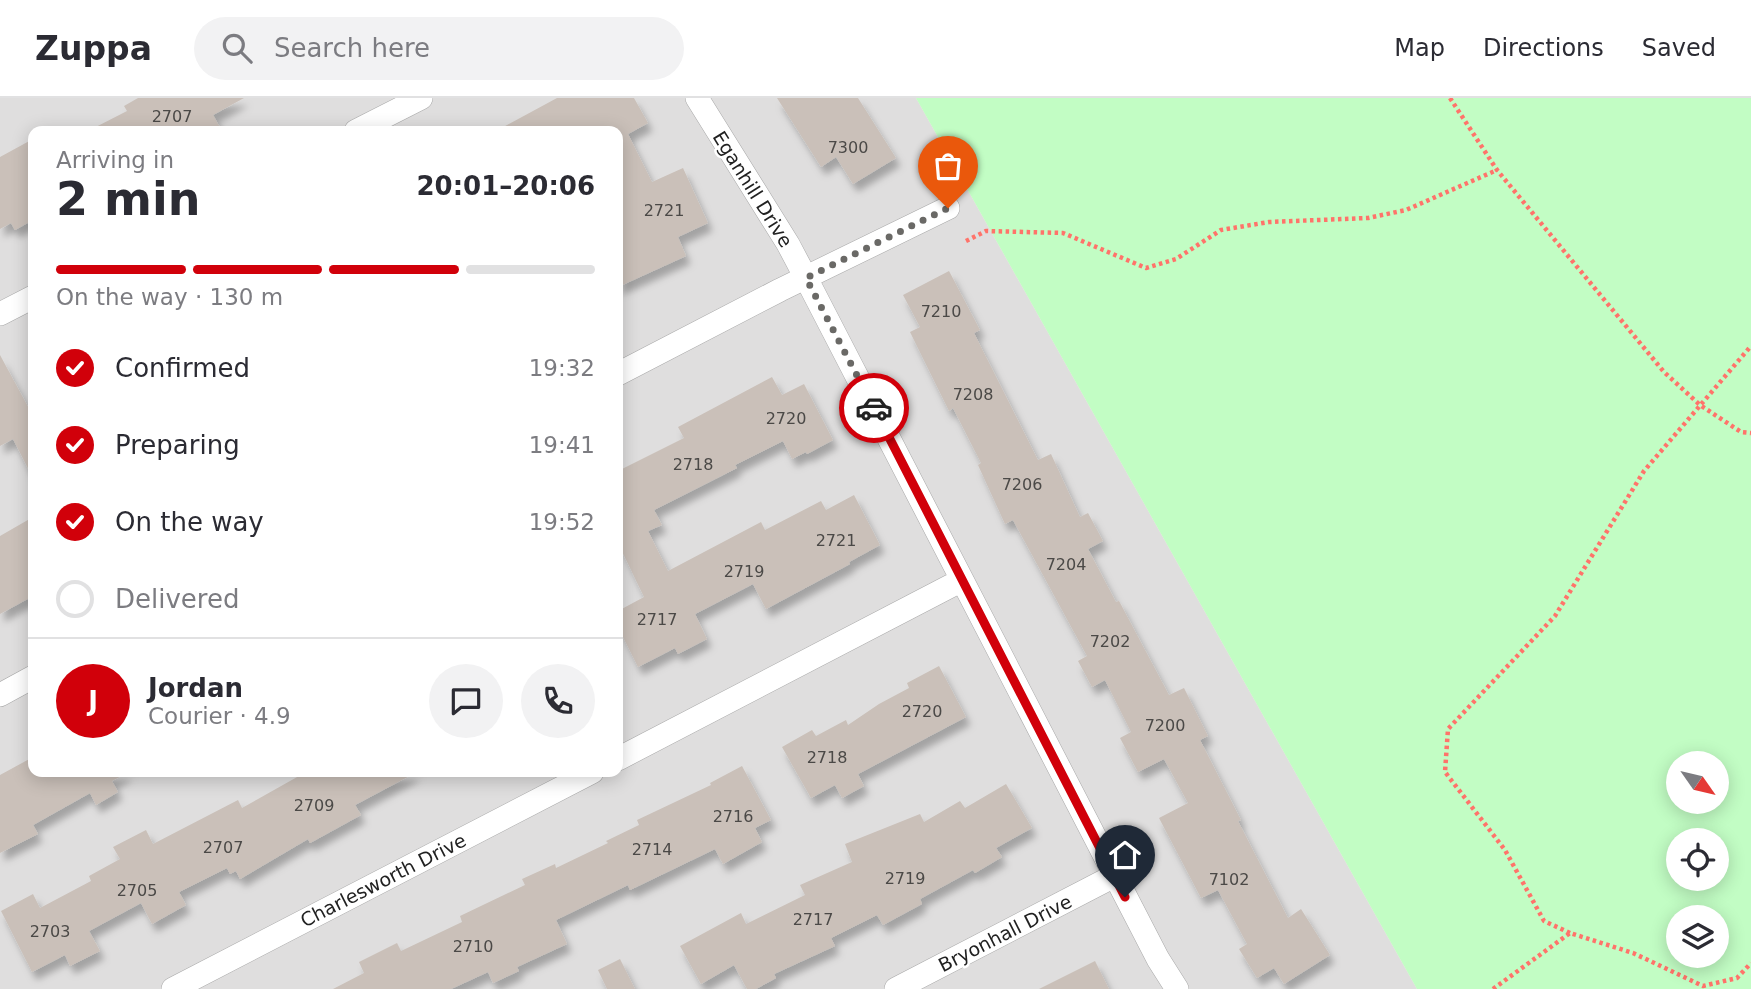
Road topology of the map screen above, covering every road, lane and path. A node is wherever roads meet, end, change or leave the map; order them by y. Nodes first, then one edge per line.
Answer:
1 (421, 98) edge
2 (697, 98) edge
3 (1450, 98) edge
4 (366, 126) edge
5 (1497, 170) junction
6 (948, 208) dead end
7 (966, 241) dead end
8 (806, 278) junction
9 (28, 300) edge
10 (0, 314) edge
11 (1751, 346) edge
12 (623, 371) edge
13 (1700, 405) junction
14 (1751, 433) edge
15 (962, 580) junction
16 (28, 680) edge
17 (0, 695) edge
18 (623, 756) edge
19 (583, 777) edge
20 (1114, 876) junction
21 (1570, 933) junction
22 (1751, 963) edge
23 (1702, 987) edge
24 (173, 989) edge
25 (896, 989) edge
26 (1177, 989) edge
27 (1493, 989) edge

1 - 4 street
2 - 8 street, Eganhill Drive
3 - 5 path
5 - 7 path
5 - 13 path
6 - 8 street
8 - 12 street
8 - 15 street, Eganhill Drive
9 - 10 street
11 - 13 path
13 - 14 path
13 - 21 path
15 - 18 street
15 - 20 street, Eganhill Drive
16 - 17 street
19 - 24 street, Charlesworth Drive
20 - 25 street, Bryonhall Drive
20 - 26 street, Eganhill Drive
21 - 23 path
21 - 27 path
22 - 23 path

